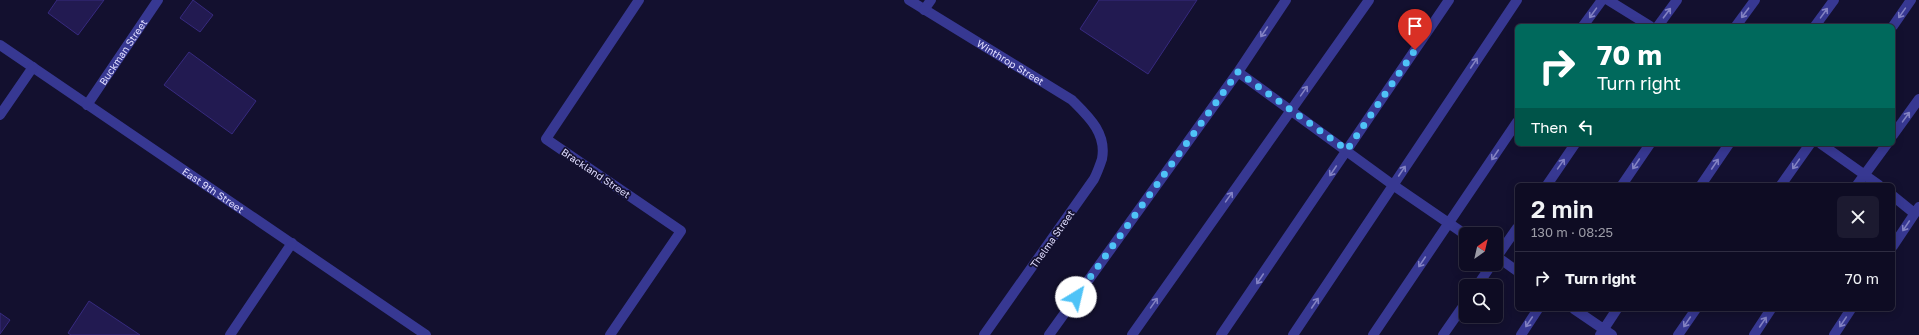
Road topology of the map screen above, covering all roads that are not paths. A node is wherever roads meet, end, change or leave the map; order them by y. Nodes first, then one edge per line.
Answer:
1 (158, 0) edge
2 (639, 0) edge
3 (908, 0) edge
4 (931, 0) edge
5 (1286, 0) edge
6 (1369, 0) edge
7 (1449, 0) edge
8 (1517, 0) edge
9 (1602, 0) edge
10 (1608, 0) edge
11 (1677, 0) edge
12 (1755, 0) edge
13 (1834, 0) edge
14 (1911, 0) edge
15 (924, 10) junction
16 (1584, 24) edge
17 (1647, 24) edge
18 (1659, 24) edge
19 (1737, 24) edge
20 (1816, 24) edge
21 (1894, 24) edge
22 (0, 45) edge
23 (33, 67) junction
24 (1238, 72) junction
25 (1919, 99) edge
26 (87, 105) junction
27 (1291, 110) junction
28 (0, 115) edge
29 (1515, 125) edge
30 (1895, 133) edge
31 (1101, 137) joint
32 (1574, 146) edge
33 (1649, 146) edge
34 (1728, 146) edge
35 (1809, 146) edge
36 (1824, 146) edge
37 (1886, 146) edge
38 (1347, 150) junction
39 (1866, 174) junction
40 (1547, 183) edge
41 (1623, 183) edge
42 (1702, 183) edge
43 (1782, 183) edge
44 (1859, 183) edge
45 (1877, 183) edge
46 (1393, 185) junction
47 (1895, 197) edge
48 (1917, 210) edge
49 (1449, 222) junction
50 (1459, 230) edge
51 (1515, 231) edge
52 (292, 243) junction
53 (1895, 243) edge
54 (1503, 248) edge
55 (1503, 263) edge
56 (1515, 270) edge
57 (1537, 311) edge
58 (1577, 311) edge
59 (1616, 311) edge
60 (1695, 311) edge
61 (1770, 311) edge
62 (1850, 311) edge
63 (1459, 312) edge
64 (1605, 333) edge
65 (230, 335) edge
66 (426, 335) edge
67 (610, 335) edge
68 (984, 335) edge
69 (1049, 335) edge
70 (1132, 335) edge
71 (1221, 335) edge
72 (1293, 335) edge
73 (1373, 335) edge
74 (1443, 335) edge
75 (1520, 335) edge
76 (1678, 335) edge
77 (1754, 335) edge
78 (1834, 335) edge

1 - 26 street, Buckman Street
2 - 67 street, Brackland Street
3 - 15 street, Winthrop Street
4 - 15 street
5 -> 24 street
27 -> 6 street
7 - 38 street
46 -> 8 street
9 -> 16 street
10 - 17 street
18 -> 11 street
12 -> 19 street
20 -> 13 street
14 -> 21 street
15 - 31 street, Winthrop Street
22 - 23 street, East 9th Street
23 - 26 street, East 9th Street
23 - 28 street
24 - 27 street
24 - 69 street
30 -> 25 street
26 - 52 street, East 9th Street
27 - 38 street
70 -> 27 street
29 -> 49 street
31 - 68 street, Thelma Street
40 -> 32 street
33 -> 41 street
42 -> 34 street
35 -> 43 street
36 - 39 street
37 - 39 street
38 - 46 street
38 -> 71 street
39 - 44 street
39 - 45 street
46 - 49 street
72 -> 46 street
47 - 48 street
48 -> 53 street
49 - 50 street
49 -> 73 street
51 - 54 street
52 - 65 street
52 - 66 street, East 9th Street
55 - 56 street
57 -> 75 street
58 - 64 street
59 - 64 street
60 -> 76 street
77 -> 61 street
62 -> 78 street
63 - 74 street

